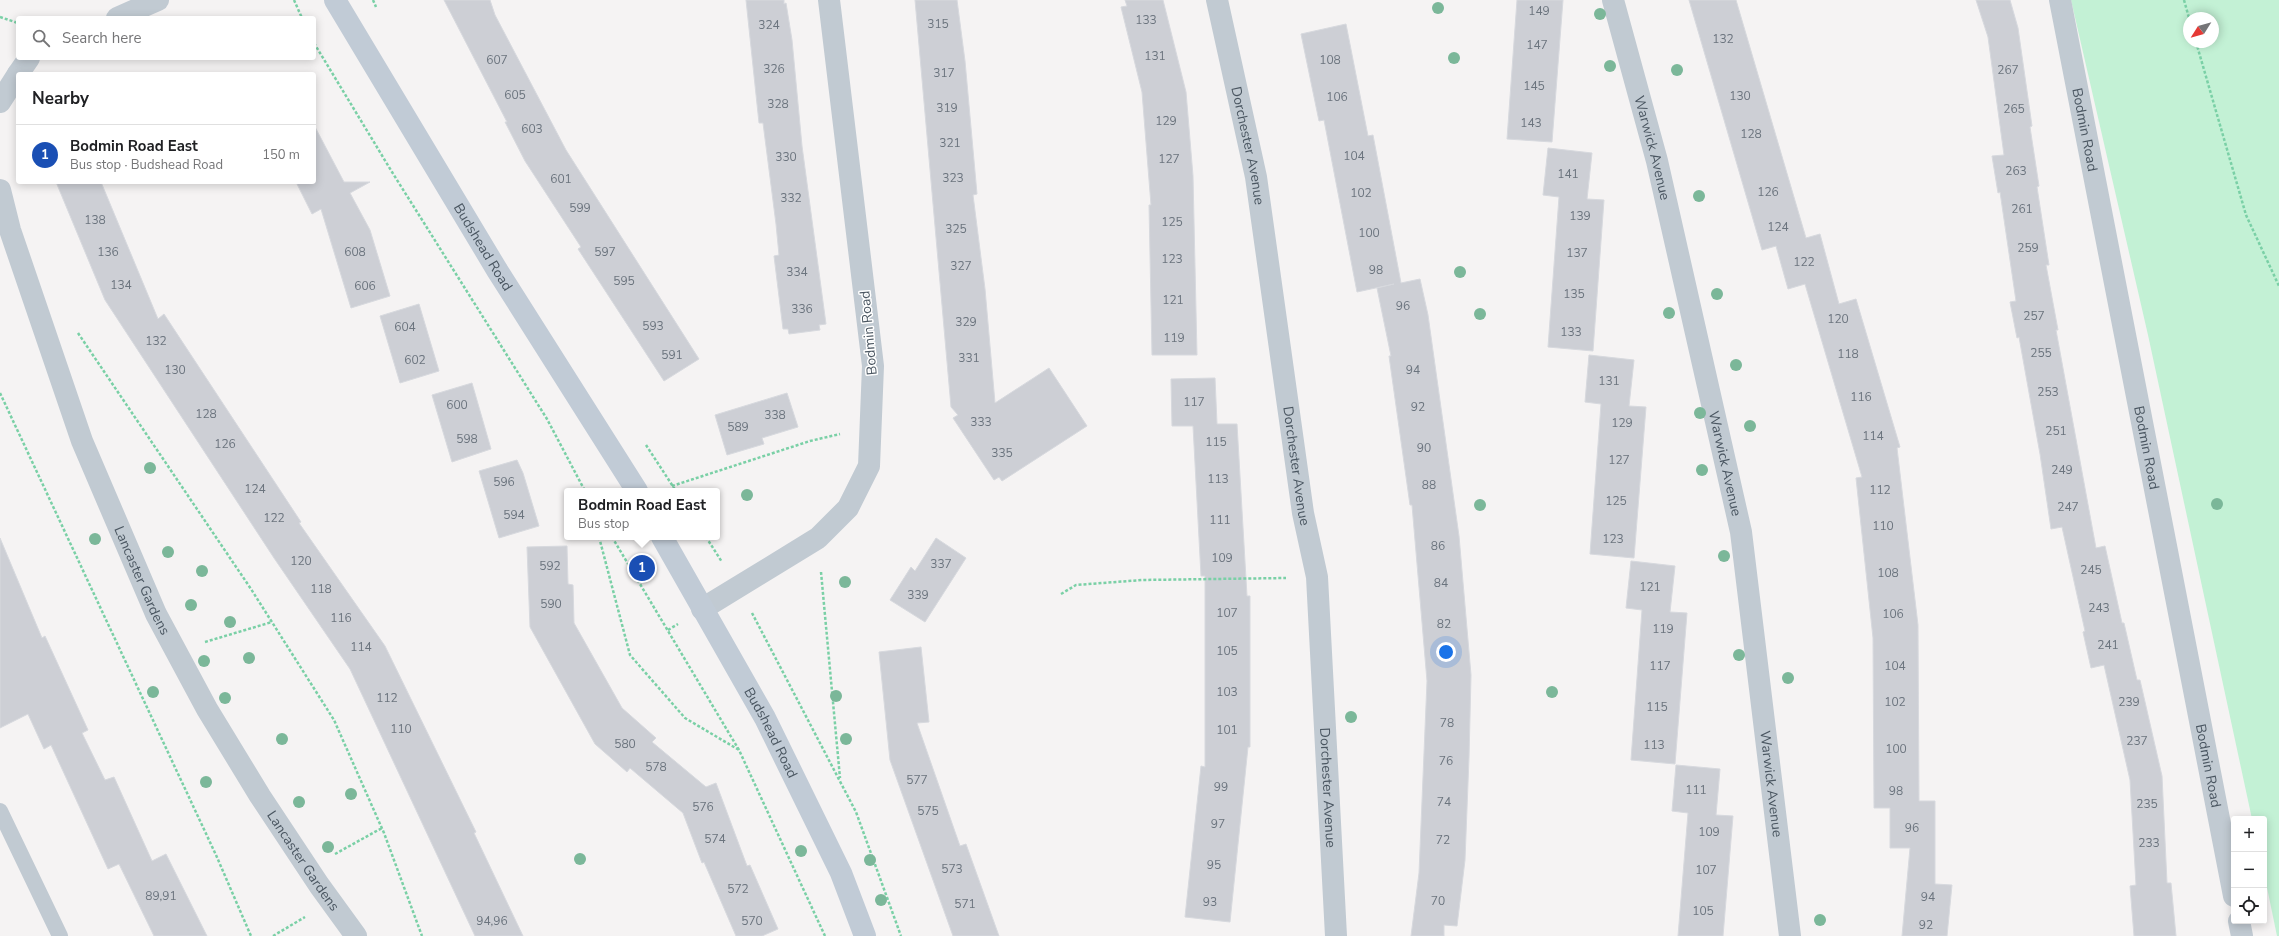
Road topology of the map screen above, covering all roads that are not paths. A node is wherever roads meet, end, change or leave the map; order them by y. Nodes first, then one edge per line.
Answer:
1 (158, 0) edge
2 (335, 0) edge
3 (829, 0) edge
4 (1217, 0) edge
5 (1614, 0) edge
6 (2060, 0) edge
7 (122, 16) edge
8 (28, 60) edge
9 (19, 72) edge
10 (16, 77) edge
11 (0, 102) edge
12 (0, 190) edge
13 (635, 488) edge
14 (664, 540) edge
15 (702, 609) junction
16 (0, 810) edge
17 (2232, 888) edge
18 (2240, 924) edge
19 (60, 936) edge
20 (356, 936) edge
21 (865, 936) edge
22 (1336, 936) edge
23 (1790, 936) edge
24 (2242, 936) edge

1 - 7 street
2 - 13 street, Budshead Road
3 - 15 street, Bodmin Road
4 - 22 street, Dorchester Avenue
5 - 23 street, Warwick Avenue
6 - 17 street, Bodmin Road
8 - 9 street
10 - 11 street
12 - 20 street, Lancaster Gardens
14 - 15 street, Budshead Road
15 - 21 street, Budshead Road
16 - 19 lane
18 - 24 street

